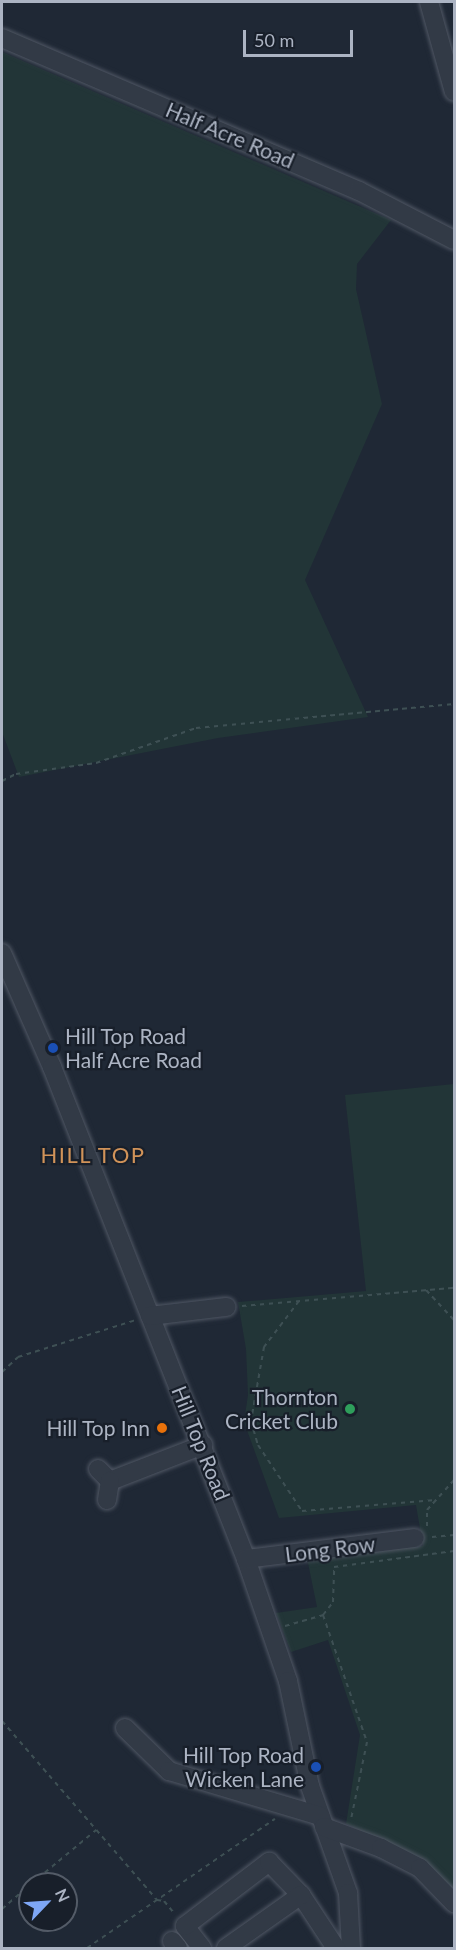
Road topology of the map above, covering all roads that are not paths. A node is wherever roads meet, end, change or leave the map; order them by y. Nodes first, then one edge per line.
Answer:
1 (429, 2) edge
2 (2, 38) edge
3 (454, 92) edge
4 (454, 240) edge
5 (2, 953) edge
6 (226, 1307) road end
7 (150, 1316) junction
8 (203, 1444) junction
9 (107, 1500) dead end
10 (415, 1538) dead end
11 (246, 1559) junction
12 (125, 1728) dead end
13 (322, 1822) junction
14 (301, 1895) junction
15 (454, 1903) edge
16 (202, 1948) edge
17 (226, 1948) edge
18 (336, 1948) edge
19 (351, 1948) edge

1 - 3 street
2 - 4 street, Half Acre Road
5 - 7 street, Hill Top Road
6 - 7 street
7 - 8 street, Hill Top Road
8 - 9 street
8 - 11 street, Hill Top Road
10 - 11 street, Long Row
11 - 13 street, Hill Top Road
12 - 13 street
13 - 15 street
13 - 19 street, Hill Top Road
14 - 16 street
14 - 17 street
14 - 18 street

